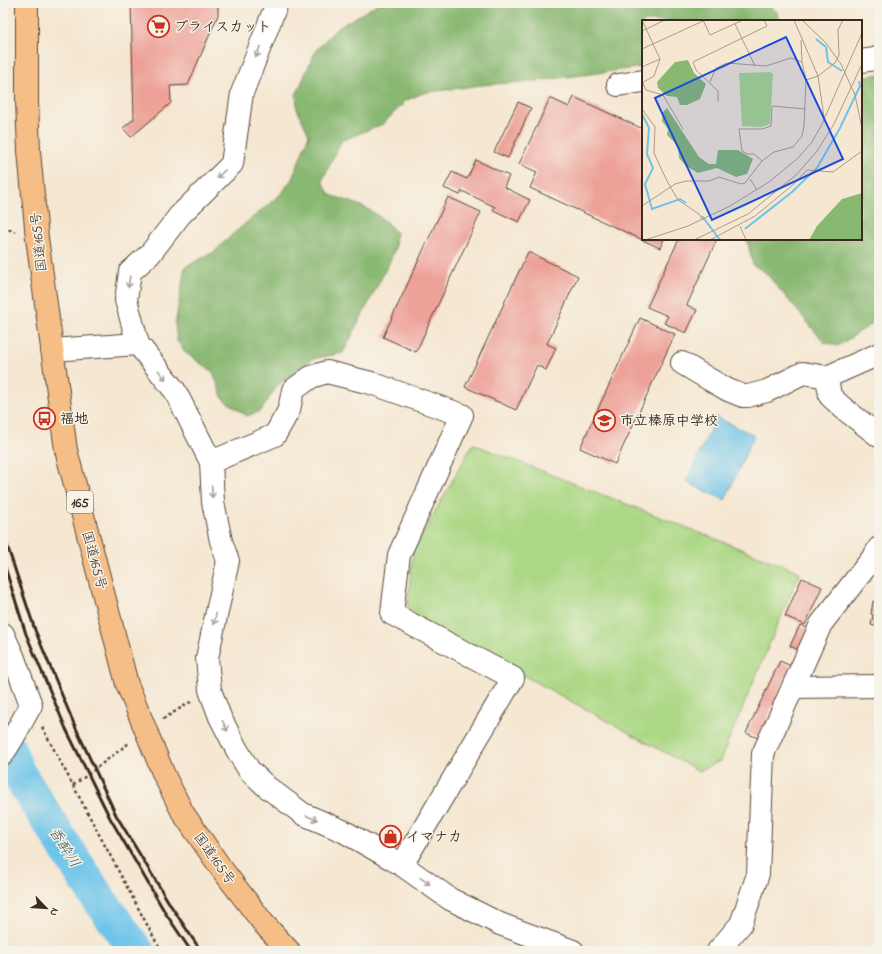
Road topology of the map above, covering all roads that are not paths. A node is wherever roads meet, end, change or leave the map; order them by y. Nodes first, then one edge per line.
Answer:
1 (27, 3) edge
2 (277, 3) edge
3 (879, 57) edge
4 (862, 61) edge
5 (642, 81) edge
6 (618, 84) dead end
7 (138, 344) junction
8 (52, 350) junction
9 (879, 354) edge
10 (682, 363) dead end
11 (827, 377) junction
12 (879, 436) edge
13 (211, 462) junction
14 (879, 548) edge
15 (3, 634) edge
16 (879, 686) edge
17 (793, 687) junction
18 (3, 754) edge
19 (402, 865) junction
20 (289, 951) edge
21 (573, 951) edge
22 (718, 951) edge

1 - 8 highway, 国道165号 / 165
2 -> 7 street
3 - 4 street
5 - 6 street
7 - 8 street
7 -> 13 street
8 - 20 highway, 国道165号 / 165
9 - 11 street
10 - 11 street
11 - 12 street
13 -> 19 street
13 - 19 street
14 - 17 street
15 - 18 street
16 - 17 street
17 - 22 street
19 -> 21 street

